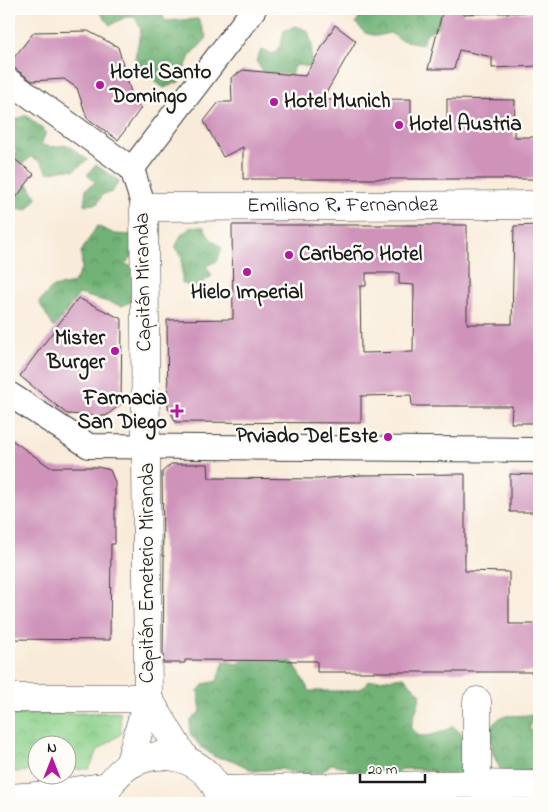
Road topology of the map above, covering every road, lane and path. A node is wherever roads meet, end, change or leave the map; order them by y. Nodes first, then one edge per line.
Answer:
1 (254, 9) edge
2 (9, 81) edge
3 (132, 169) junction
4 (539, 205) edge
5 (144, 206) junction
6 (9, 394) edge
7 (147, 448) junction
8 (539, 450) edge
9 (9, 698) edge
10 (148, 698) junction
11 (477, 701) dead end
12 (185, 759) junction
13 (129, 765) junction
14 (477, 784) junction
15 (539, 785) edge
16 (106, 795) edge
17 (220, 796) edge
18 (9, 798) edge

1 - 3 street
2 - 3 street
3 - 5 street, Capitán Miranda
4 - 5 main road, Emiliano R. Fernandez
5 - 7 main road, Capitán Miranda
6 - 7 street
7 - 8 street
7 - 10 main road, Capitán Emeterio Miranda
9 - 10 main road
10 - 12 main road, Capitán Emeterio Miranda
10 - 13 main road, Capitán Emeterio Miranda
11 - 14 main road
12 - 13 main road
12 - 17 main road
13 - 16 main road
14 - 15 main road
14 - 17 main road
16 - 18 main road

